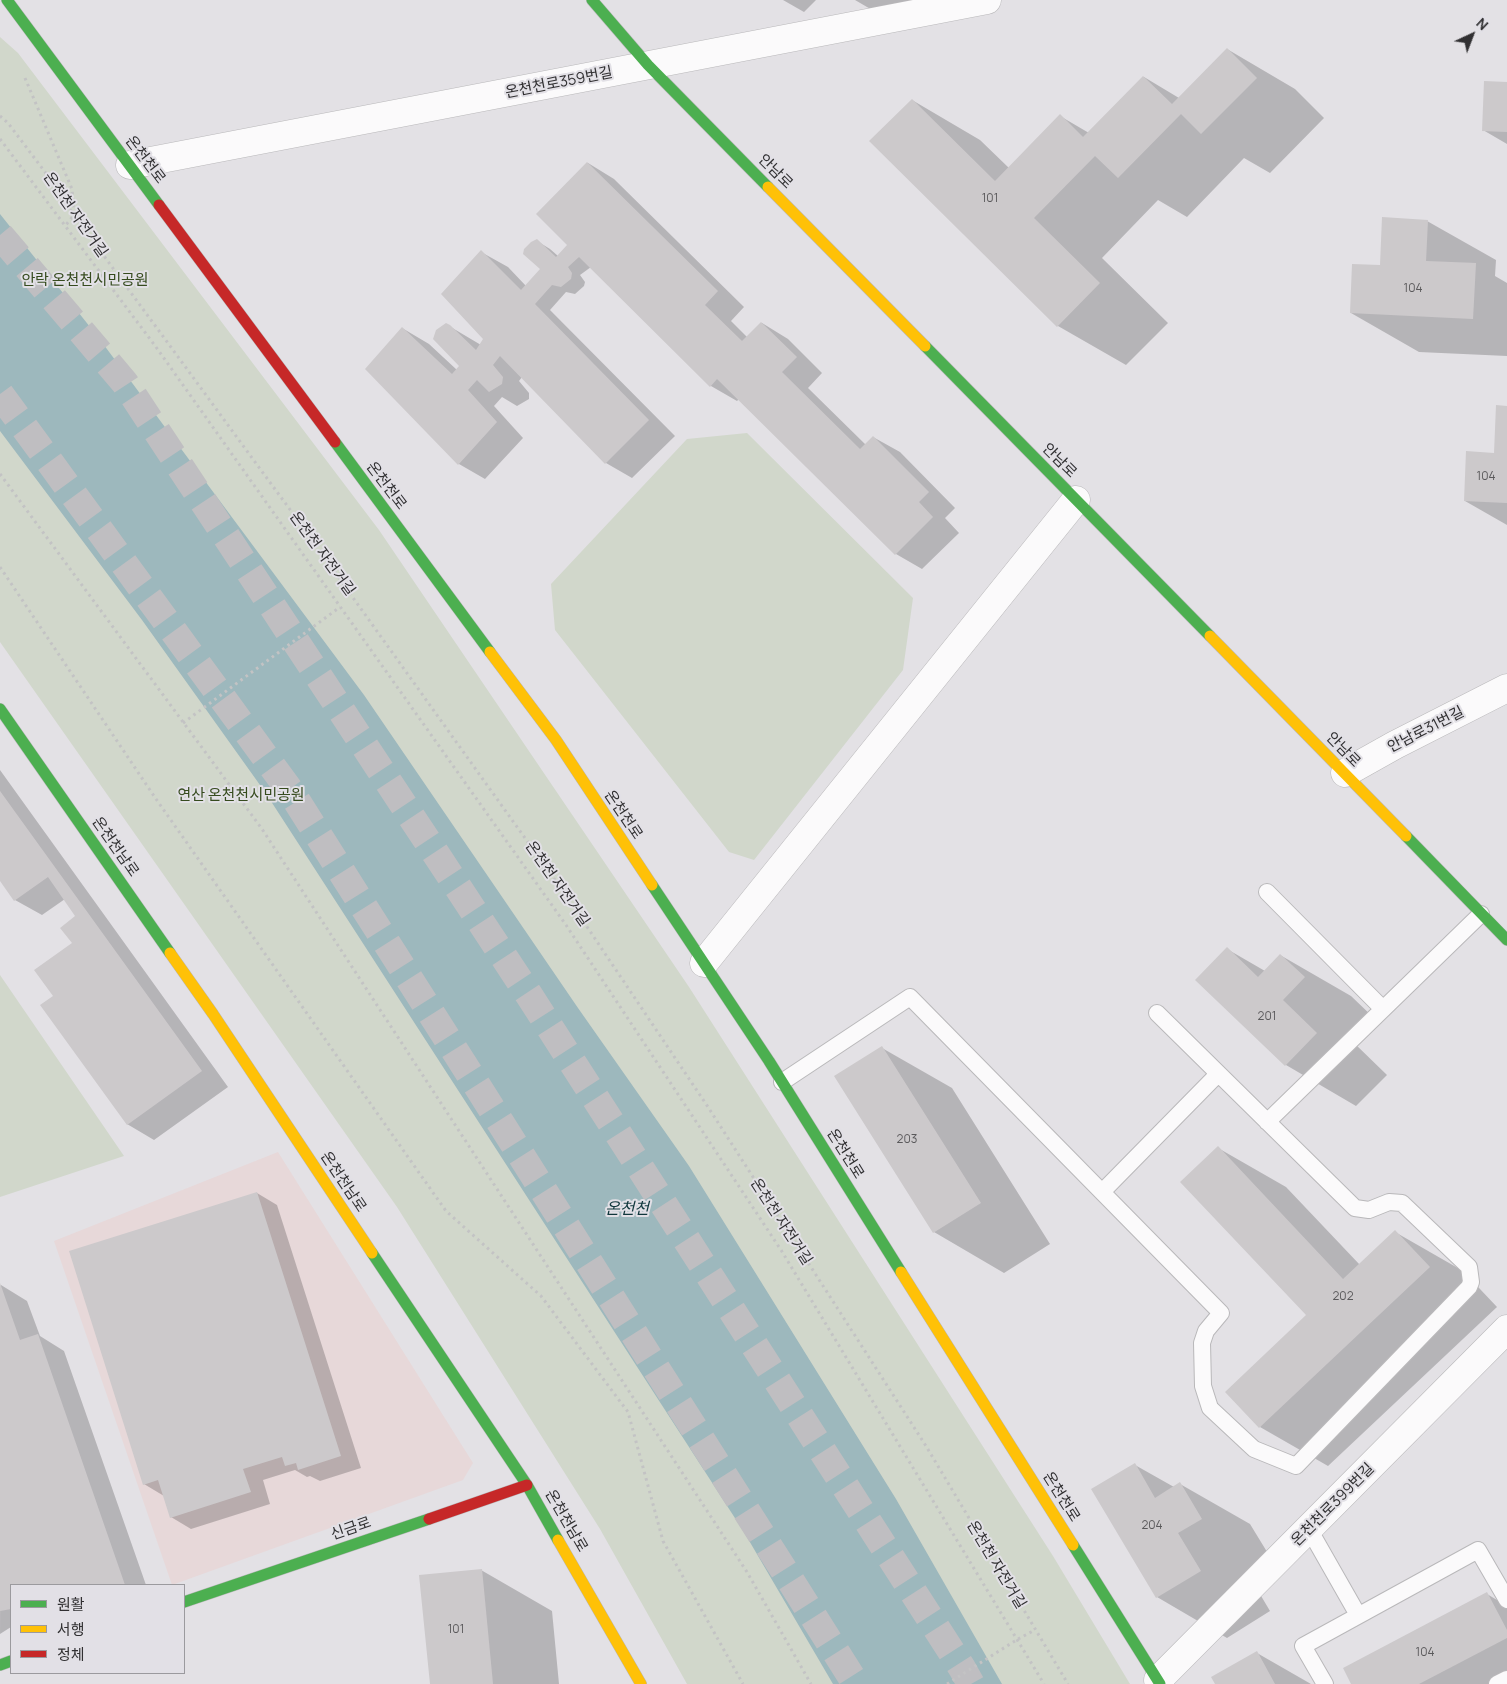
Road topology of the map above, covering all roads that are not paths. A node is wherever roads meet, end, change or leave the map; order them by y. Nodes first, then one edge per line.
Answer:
1 (592, 0) edge
2 (988, 0) edge
3 (14, 5) edge
4 (648, 65) junction
5 (130, 165) junction
6 (1076, 500) junction
7 (1507, 688) edge
8 (0, 709) edge
9 (1345, 773) junction
10 (1267, 892) dead end
11 (1481, 914) junction
12 (1507, 940) edge
13 (704, 962) junction
14 (1382, 1008) junction
15 (1158, 1013) dead end
16 (1218, 1074) junction
17 (782, 1082) junction
18 (1267, 1122) junction
19 (1102, 1192) junction
20 (1507, 1329) edge
21 (528, 1485) junction
22 (1308, 1530) junction
23 (1507, 1600) edge
24 (185, 1602) edge
25 (1358, 1615) junction
26 (1507, 1679) edge
27 (1159, 1682) edge
28 (642, 1684) edge
29 (1325, 1684) edge
30 (1497, 1684) edge

1 - 4 street, 안남로
2 - 4 street, 온천천로359번길
3 - 5 street, 온천천로
4 - 5 street, 온천천로359번길
4 - 6 street, 안남로
5 - 13 street, 온천천로
6 - 9 street, 안남로
6 - 13 street
7 - 9 street, 안남로31번길
8 - 21 street, 온천천남로
9 - 11 street, 안남로
10 - 14 lane
11 - 12 street, 안남로
11 - 14 lane
13 - 17 street, 온천천로
14 - 18 lane
15 - 16 lane
16 - 18 lane
16 - 19 lane
17 - 19 lane
17 - 27 street, 온천천로
18 - 19 lane
20 - 22 street, 온천천로399번길
21 - 24 street, 신금로
21 - 28 street, 온천천남로
22 - 25 lane
22 - 27 street, 온천천로399번길
23 - 25 lane
25 - 29 lane
26 - 30 lane

